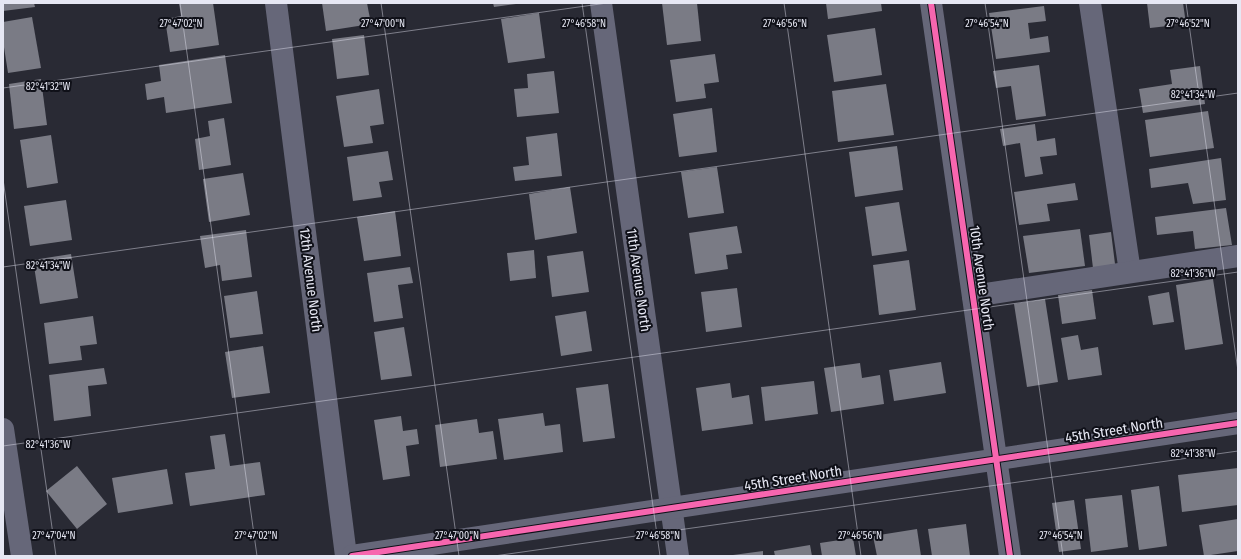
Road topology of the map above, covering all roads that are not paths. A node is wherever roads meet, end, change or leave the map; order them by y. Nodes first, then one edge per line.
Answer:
1 (276, 3) edge
2 (601, 3) edge
3 (931, 3) edge
4 (1090, 3) edge
5 (1238, 256) edge
6 (1130, 272) junction
7 (973, 296) junction
8 (1238, 423) edge
9 (3, 429) edge
10 (5, 452) edge
11 (996, 460) junction
12 (671, 508) junction
13 (22, 556) edge
14 (346, 556) edge
15 (352, 556) edge
16 (678, 556) edge
17 (1010, 556) edge

1 - 14 street, 12th Avenue North
2 - 12 street, 11th Avenue North
3 - 7 street, 10th Avenue North
4 - 6 street
5 - 6 street
6 - 7 street
7 - 11 street, 10th Avenue North
8 - 11 street, 45th Street North
9 - 10 street
10 - 13 street
11 - 12 street, 45th Street North
11 - 17 street, 10th Avenue North
12 - 15 street, 45th Street North
12 - 16 street, 11th Avenue North

